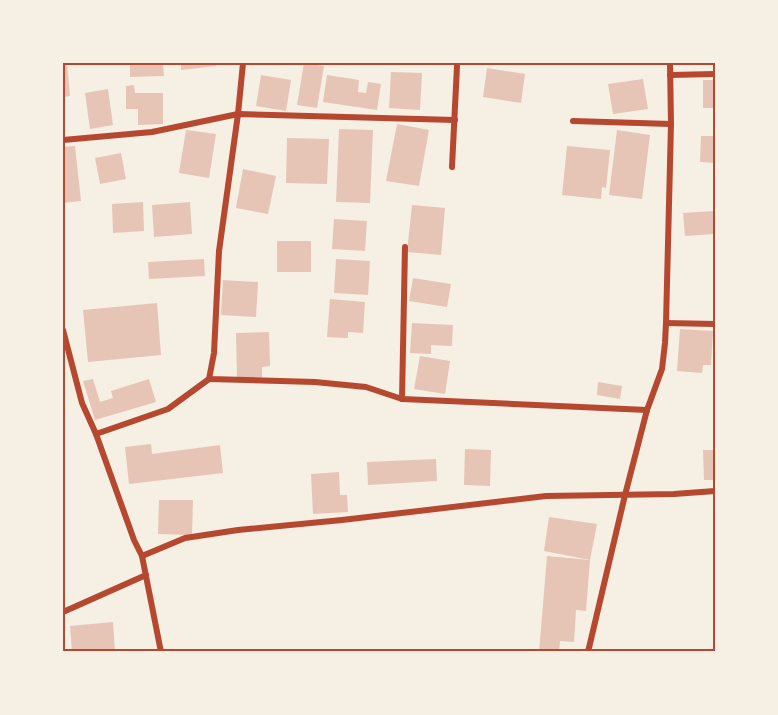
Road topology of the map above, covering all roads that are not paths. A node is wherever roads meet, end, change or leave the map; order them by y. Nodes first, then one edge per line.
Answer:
1 (243, 63) edge
2 (670, 63) edge
3 (457, 66) dead end
4 (715, 74) edge
5 (670, 75) junction
6 (238, 114) junction
7 (455, 120) junction
8 (573, 121) dead end
9 (670, 124) junction
10 (63, 140) edge
11 (452, 167) dead end
12 (405, 247) dead end
13 (666, 323) junction
14 (715, 324) edge
15 (63, 330) edge
16 (209, 379) junction
17 (402, 399) junction
18 (647, 410) junction
19 (96, 434) junction
20 (715, 491) edge
21 (625, 495) junction
22 (142, 556) junction
23 (146, 575) junction
24 (63, 612) edge
25 (160, 652) edge
26 (588, 652) edge

1 - 6 street
2 - 5 street
3 - 7 street
4 - 5 street
5 - 9 street
6 - 7 street
6 - 10 street
6 - 16 street
7 - 11 street
8 - 9 street
9 - 13 street
12 - 17 street
13 - 14 street
13 - 18 street
15 - 19 street
16 - 17 street
16 - 19 street
17 - 18 street
18 - 21 street
19 - 22 street
20 - 21 street
21 - 22 street
21 - 26 street
22 - 23 street
23 - 24 street
23 - 25 street

